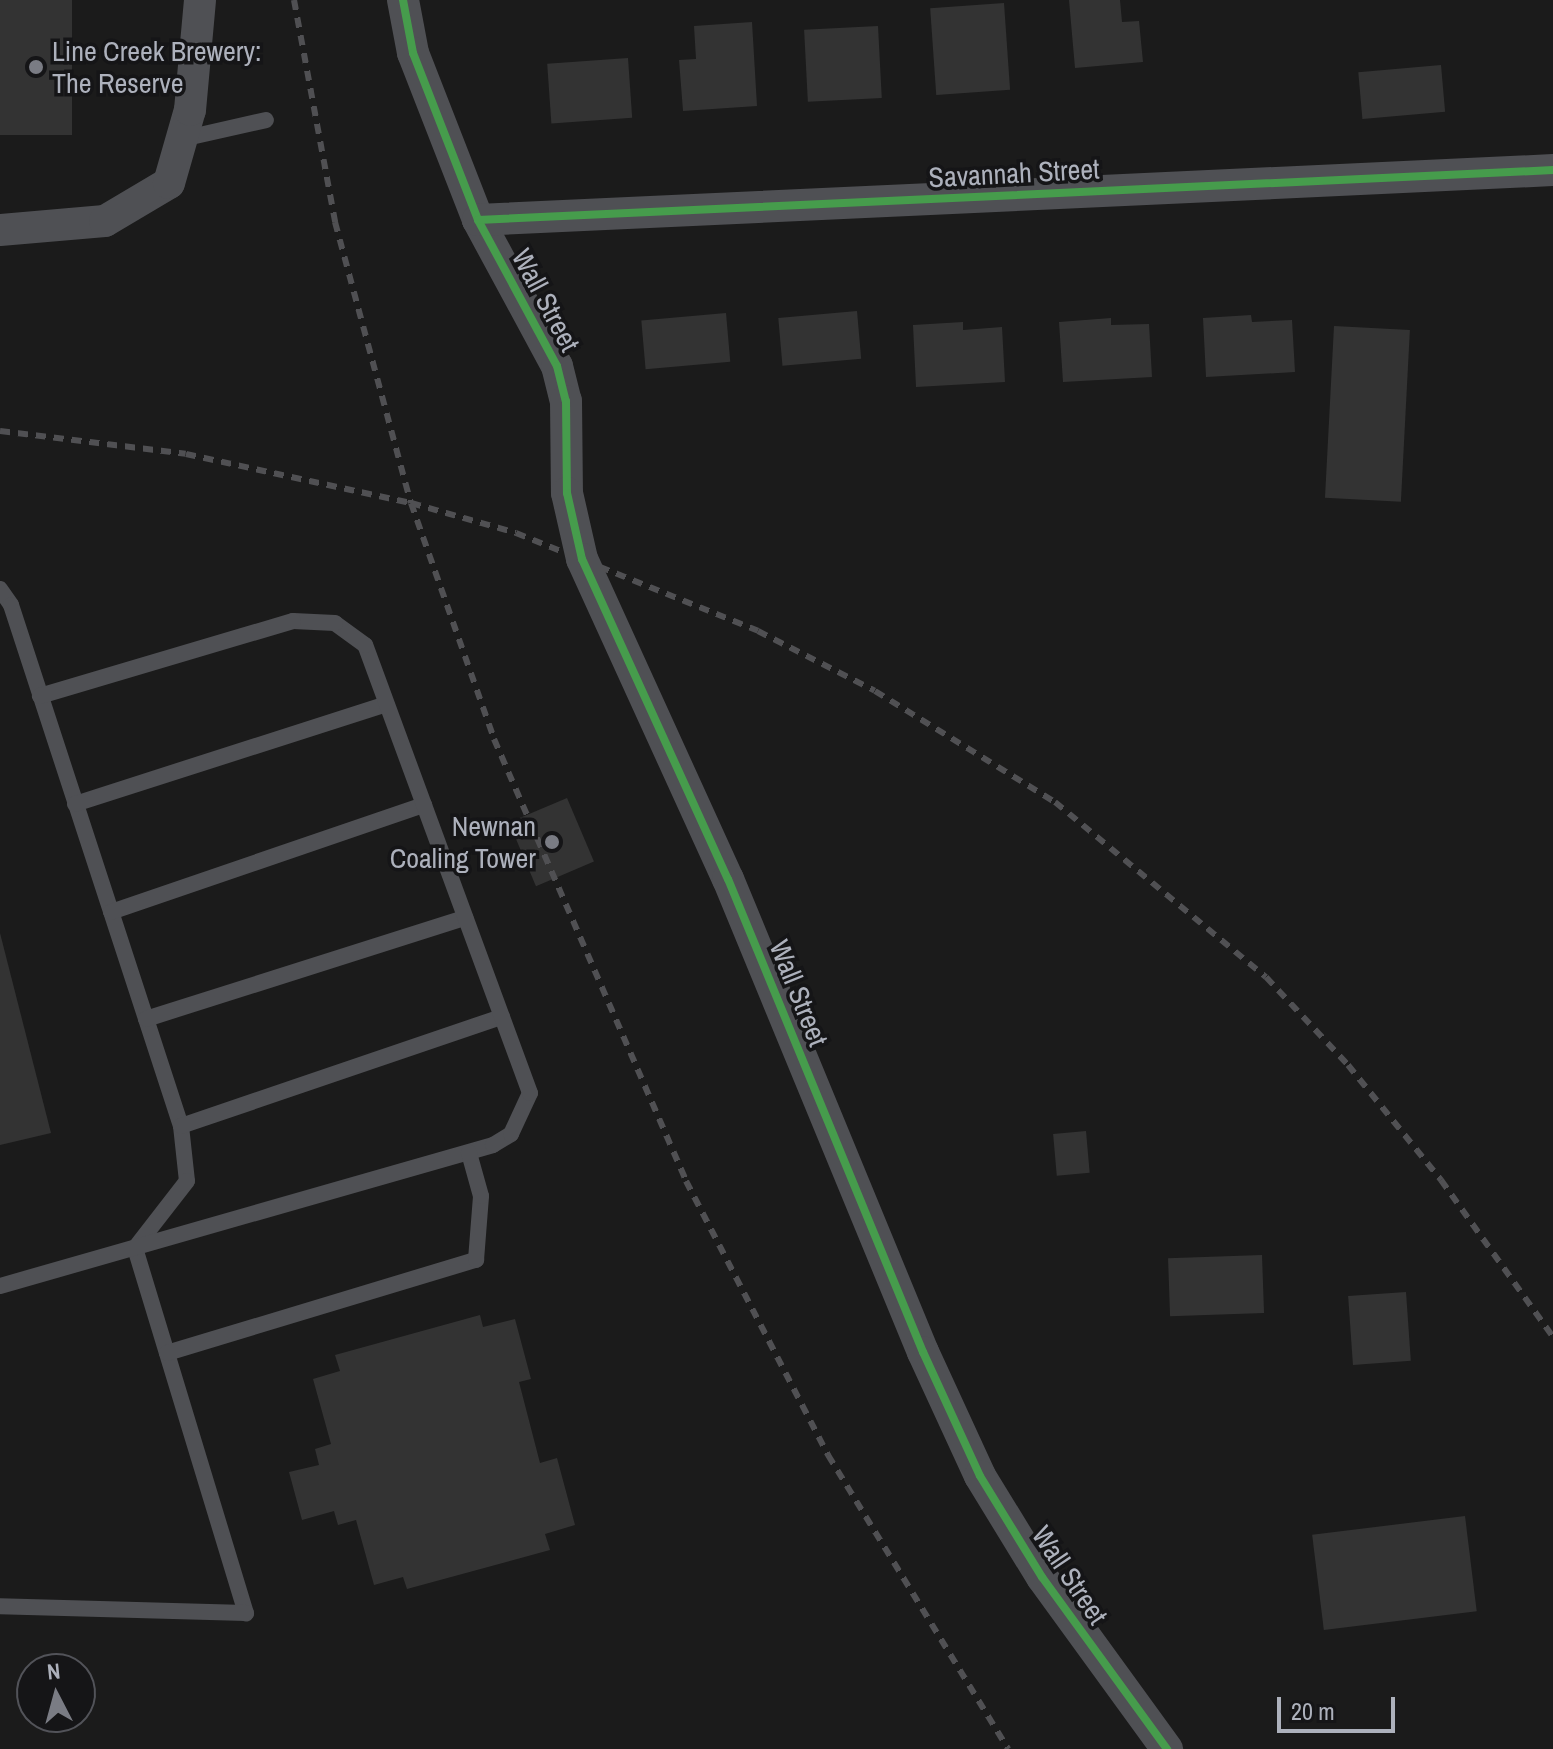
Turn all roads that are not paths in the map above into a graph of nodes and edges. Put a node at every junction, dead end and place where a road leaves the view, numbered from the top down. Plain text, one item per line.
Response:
1 (200, 0) edge
2 (403, 0) edge
3 (266, 120) dead end
4 (182, 139) junction
5 (1553, 170) edge
6 (478, 220) junction
7 (0, 230) edge
8 (0, 589) edge
9 (40, 696) junction
10 (386, 704) junction
11 (75, 804) junction
12 (424, 805) junction
13 (111, 912) junction
14 (465, 918) junction
15 (502, 1017) junction
16 (146, 1019) junction
17 (181, 1126) junction
18 (469, 1153) junction
19 (135, 1248) junction
20 (0, 1286) edge
21 (167, 1353) junction
22 (0, 1606) edge
23 (1167, 1749) edge

1 - 4 street
2 - 6 street, Wall Street
3 - 4 lane
4 - 7 street
5 - 6 street, Savannah Street
6 - 23 street, Wall Street
8 - 9 lane
9 - 10 lane
9 - 11 lane
10 - 11 lane
10 - 12 lane
11 - 13 lane
12 - 13 lane
12 - 14 lane
13 - 16 lane
14 - 15 lane
14 - 16 lane
15 - 17 lane
15 - 18 lane
16 - 17 lane
17 - 19 lane
18 - 19 lane
18 - 21 lane
19 - 20 lane
19 - 21 lane
21 - 22 lane

